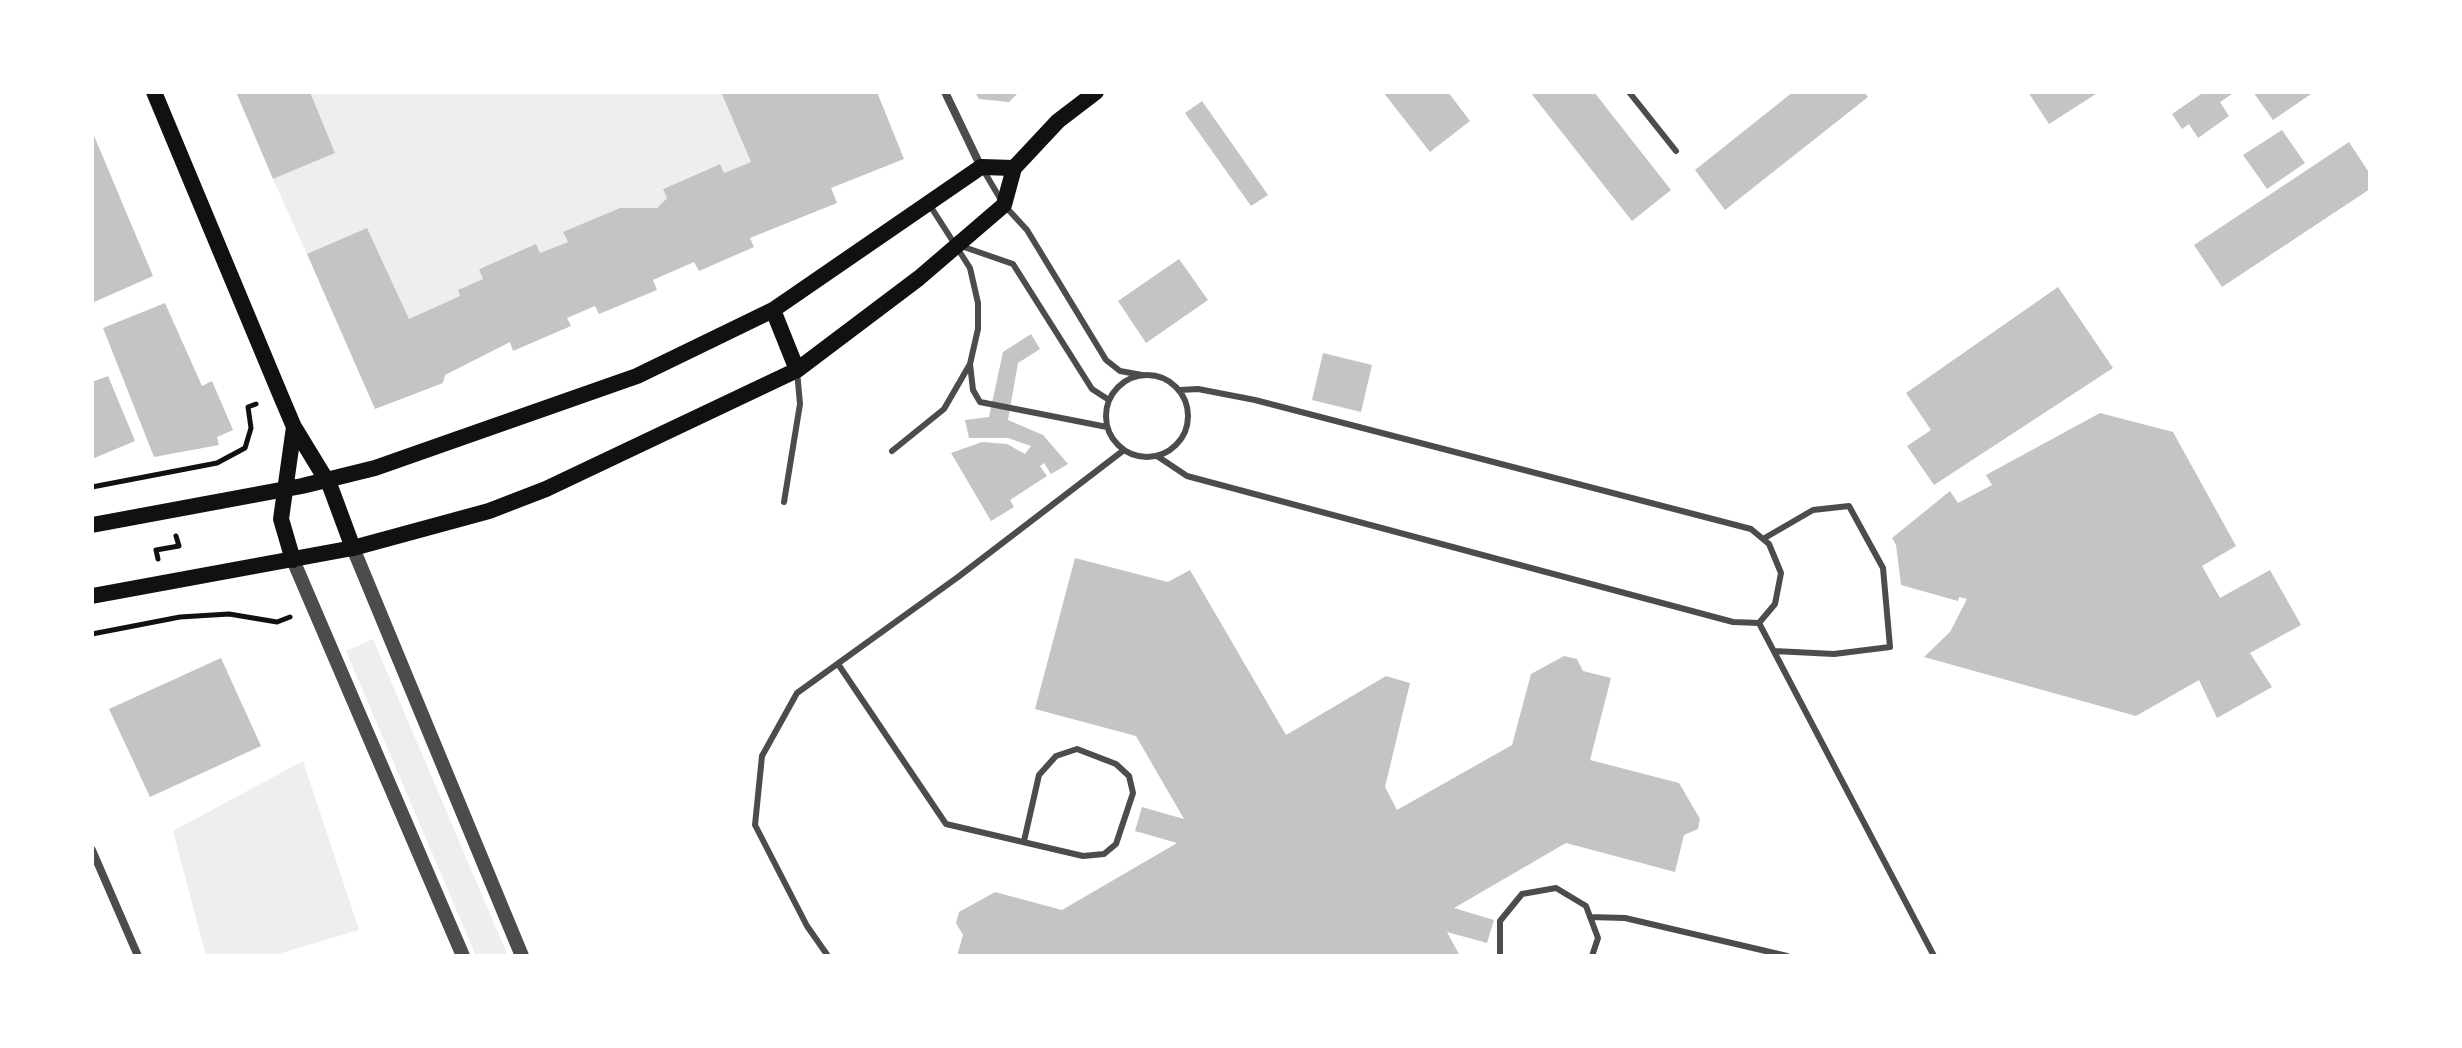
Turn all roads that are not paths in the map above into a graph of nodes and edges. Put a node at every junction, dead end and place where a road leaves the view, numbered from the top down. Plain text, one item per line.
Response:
1 (154, 92) edge
2 (945, 92) edge
3 (1096, 92) edge
4 (1629, 92) edge
5 (1676, 151) dead end
6 (981, 167) junction
7 (1014, 168) junction
8 (929, 204) junction
9 (1004, 205) junction
10 (957, 245) junction
11 (773, 310) junction
12 (970, 364) junction
13 (797, 370) junction
14 (1142, 375) junction
15 (1180, 390) junction
16 (1109, 400) junction
17 (294, 427) junction
18 (1107, 427) junction
19 (1124, 450) junction
20 (892, 451) dead end
21 (1157, 456) junction
22 (326, 480) junction
23 (285, 489) junction
24 (784, 502) dead end
25 (92, 525) edge
26 (1763, 539) junction
27 (353, 548) junction
28 (293, 560) junction
29 (92, 596) edge
30 (1759, 623) junction
31 (1774, 651) junction
32 (838, 664) junction
33 (1024, 841) junction
34 (92, 850) edge
35 (1590, 917) junction
36 (138, 956) edge
37 (463, 956) edge
38 (522, 956) edge
39 (828, 956) edge
40 (1500, 956) edge
41 (1592, 956) edge
42 (1787, 956) edge
43 (1934, 956) edge

1 - 17 main road
2 - 6 street
3 - 7 main road
4 - 5 lane
6 - 7 main road
6 - 8 main road
6 - 9 lane
7 - 9 main road
8 - 10 lane
8 - 11 main road
9 - 10 main road
9 - 14 lane
10 - 12 lane
10 - 13 main road
10 - 16 lane
11 - 13 main road
11 - 22 main road
12 - 18 lane
12 - 20 lane
13 - 24 lane
13 - 27 main road
14 - 15 lane
14 - 16 lane
15 - 21 lane
15 - 26 lane
16 - 18 lane
17 - 22 main road
17 - 23 main road
18 - 19 lane
19 - 21 lane
19 - 32 lane
21 - 30 lane
22 - 23 main road
22 - 27 main road
23 - 25 main road
23 - 28 main road
26 - 30 lane
26 - 31 lane
27 - 28 main road
27 - 38 street
28 - 29 main road
28 - 37 street
30 - 31 lane
31 - 43 lane
32 - 33 lane
32 - 39 lane
33 - 33 lane
34 - 36 street
35 - 40 lane
35 - 41 lane
35 - 42 lane

